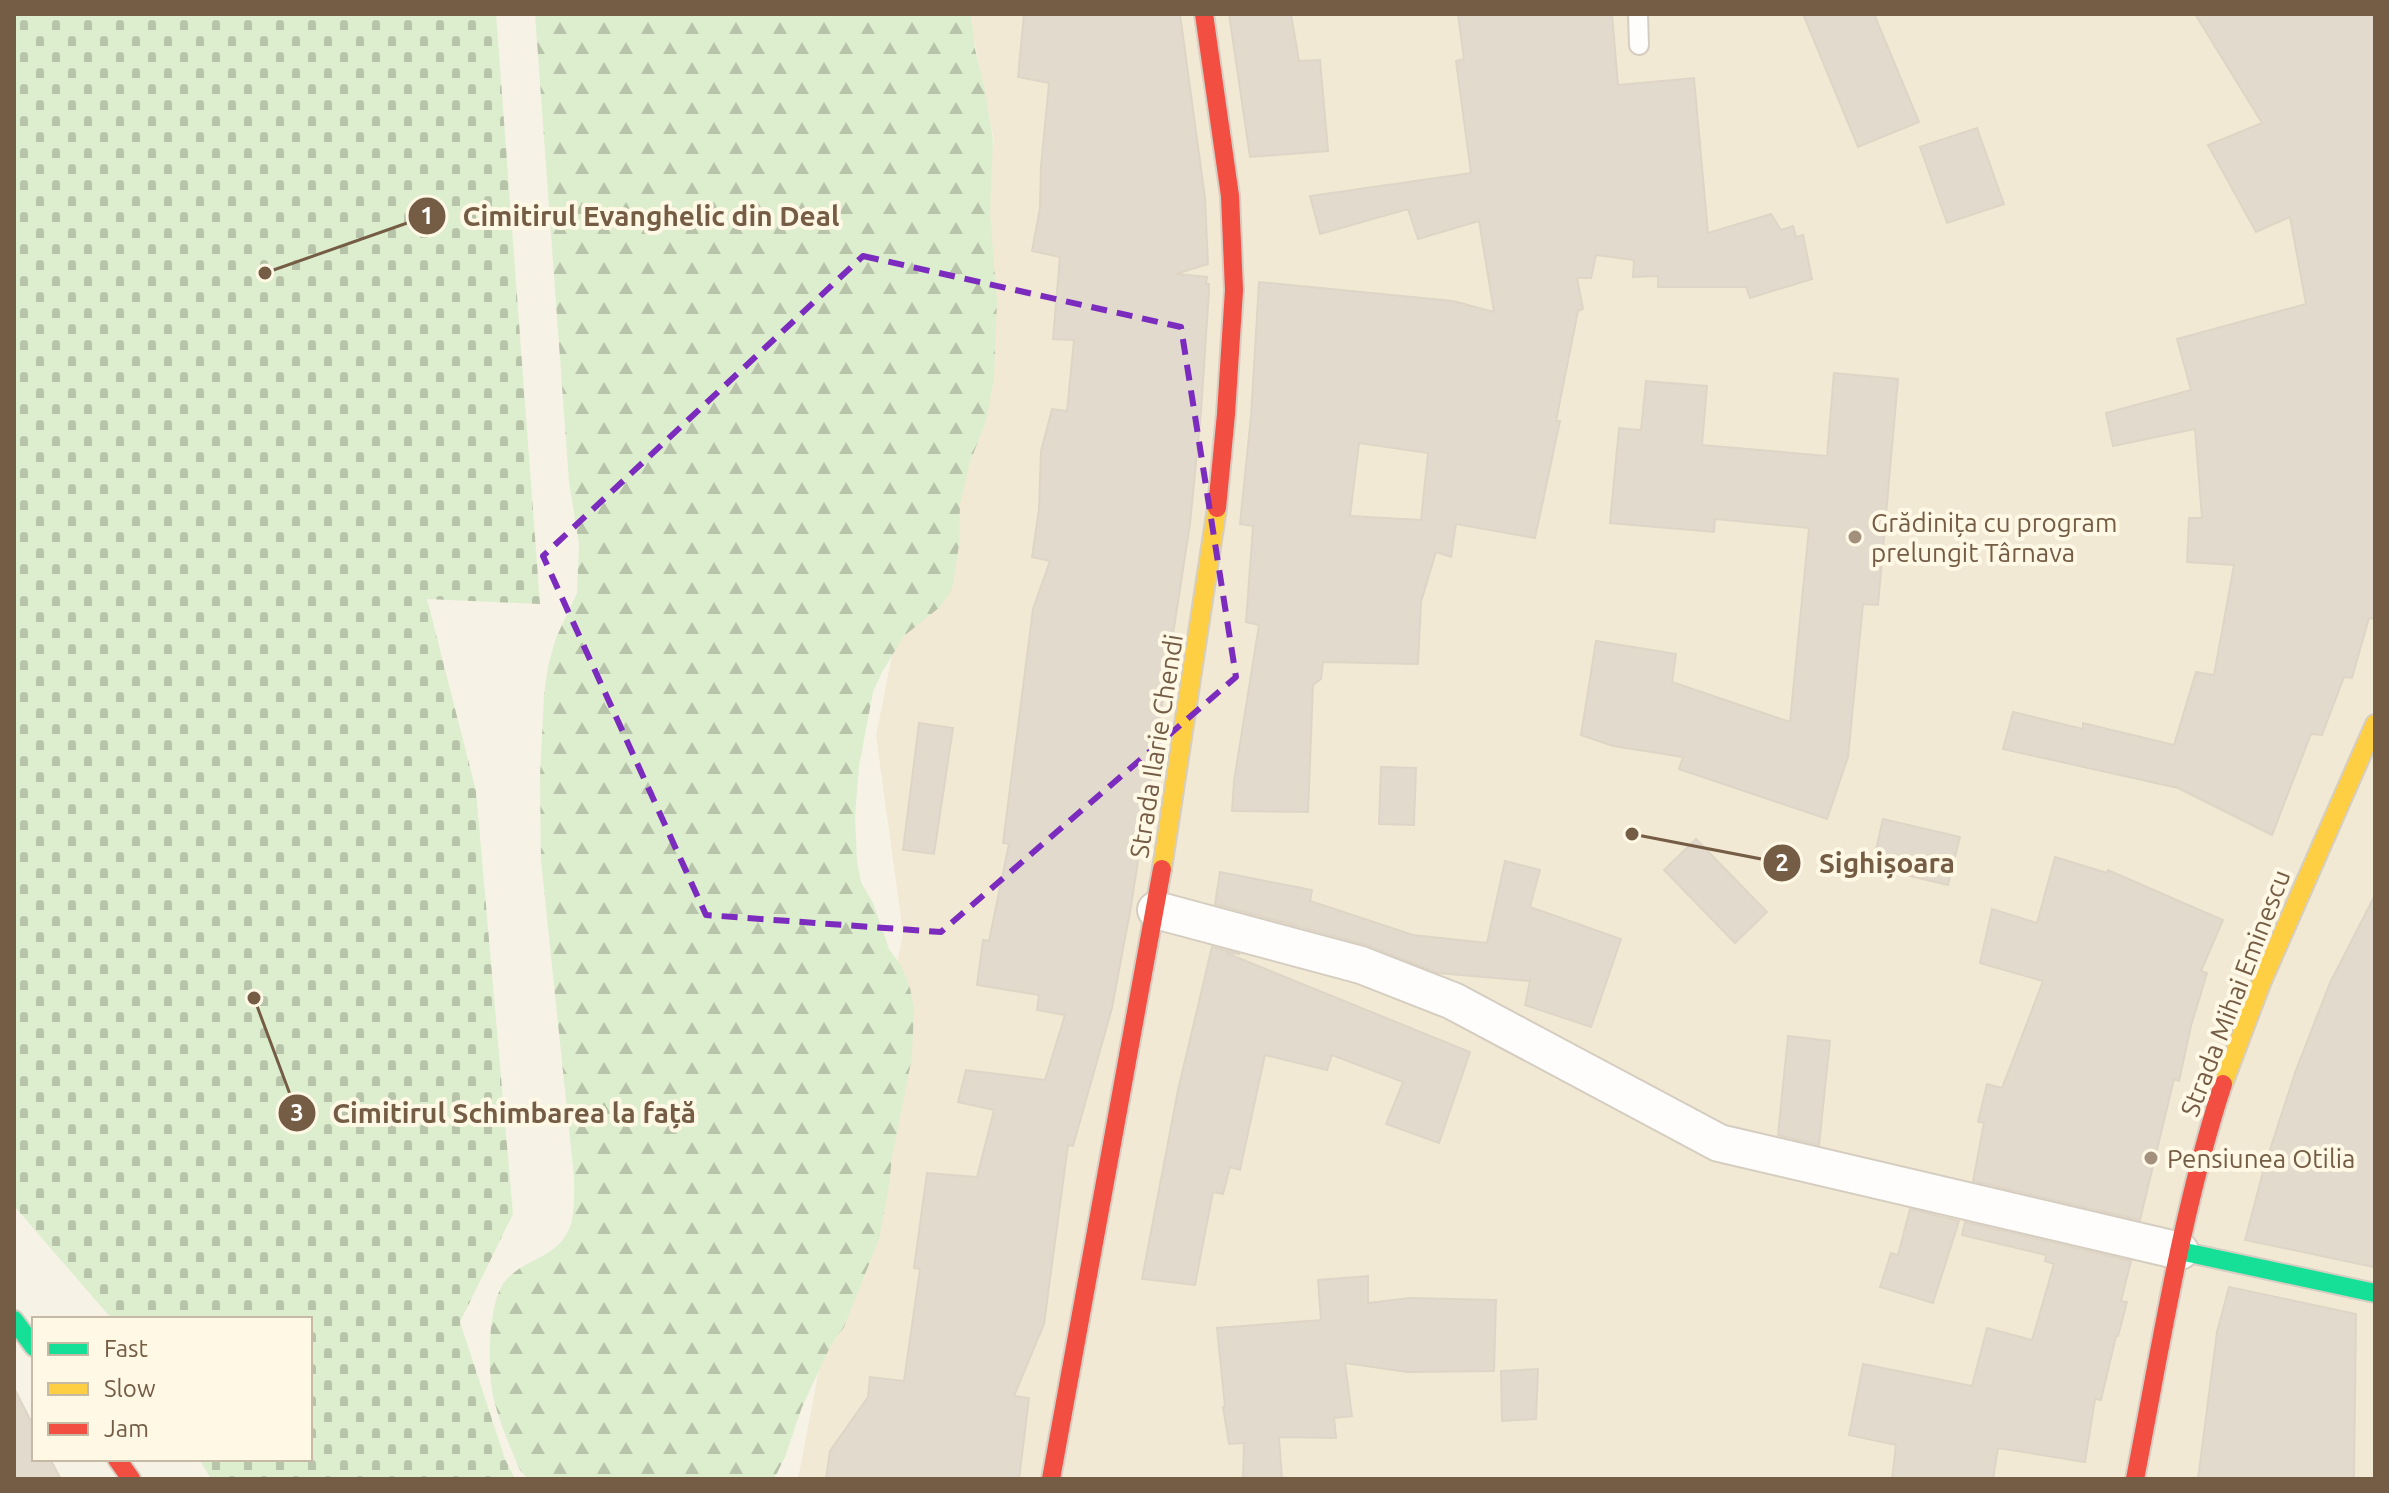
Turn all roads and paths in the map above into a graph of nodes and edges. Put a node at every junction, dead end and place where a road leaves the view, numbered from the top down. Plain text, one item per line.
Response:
1 (1204, 14) edge
2 (1638, 14) edge
3 (1639, 45) dead end
4 (2375, 724) edge
5 (1156, 910) junction
6 (2180, 1251) junction
7 (2375, 1293) edge
8 (14, 1320) edge
9 (32, 1344) edge
10 (118, 1461) edge
11 (131, 1479) edge
12 (1051, 1479) edge
13 (2135, 1479) edge

1 - 5 street, Strada Ilarie Chendi
2 - 3 lane
4 - 6 street, Strada Mihai Eminescu
5 - 6 street
5 - 12 street, Strada Ilarie Chendi
6 - 7 street
6 - 13 street, Strada Mihai Eminescu
8 - 9 street
10 - 11 street

